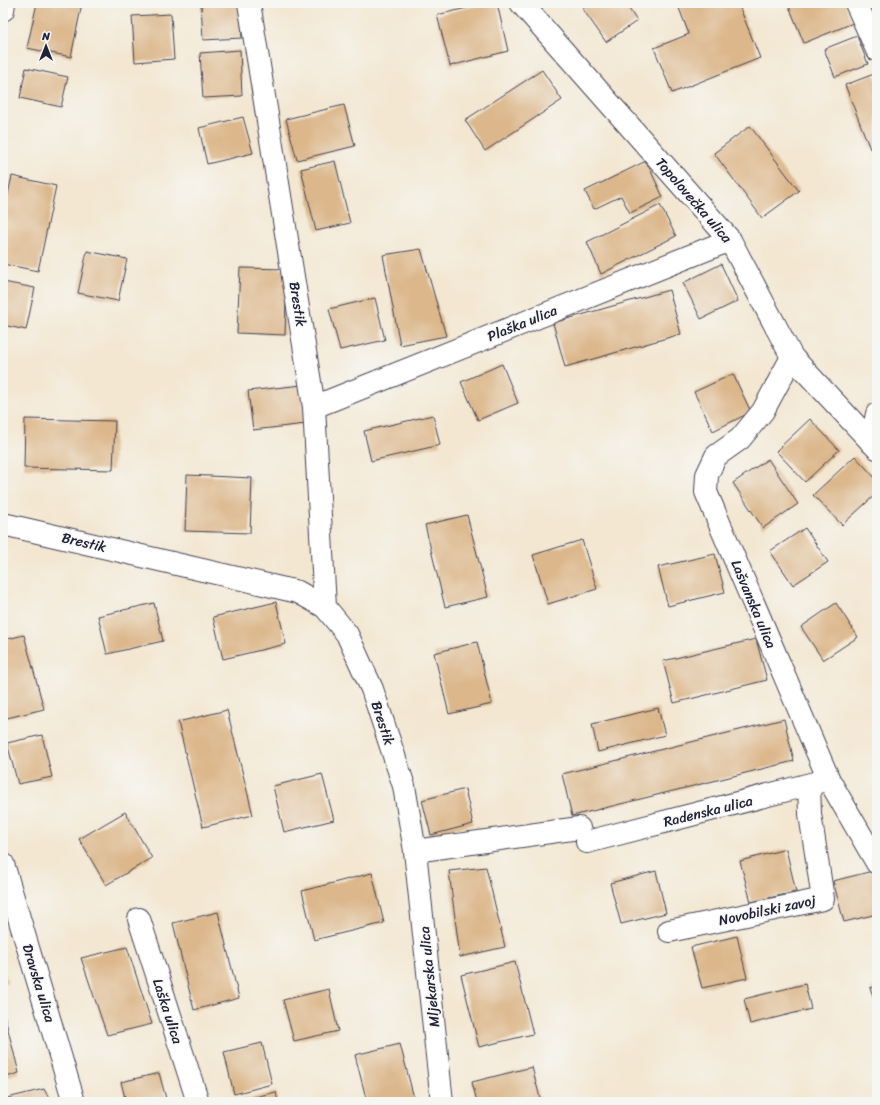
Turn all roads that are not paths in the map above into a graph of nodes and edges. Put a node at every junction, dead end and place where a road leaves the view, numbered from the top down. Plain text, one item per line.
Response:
1 (4, 3) edge
2 (249, 3) edge
3 (521, 3) edge
4 (856, 3) edge
5 (3, 10) edge
6 (877, 50) edge
7 (730, 240) junction
8 (792, 357) junction
9 (314, 407) junction
10 (877, 414) edge
11 (874, 445) edge
12 (3, 524) edge
13 (325, 607) junction
14 (819, 782) junction
15 (415, 851) junction
16 (877, 863) edge
17 (3, 864) edge
18 (10, 910) edge
19 (139, 919) dead end
20 (669, 931) dead end
21 (74, 1102) edge
22 (198, 1102) edge
23 (442, 1102) edge

1 - 5 street
2 - 9 street, Brestik
3 - 7 street, Topolovečka ulica
4 - 6 street
7 - 8 street, Topolovečka ulica
7 - 9 street, Plaška ulica
8 - 11 street, Topolovečka ulica
8 - 14 street, Lašvanska ulica
9 - 13 street, Brestik
10 - 11 street
12 - 13 street, Brestik
13 - 15 street, Brestik
14 - 15 street, Radenska ulica
14 - 16 street, Lašvanska ulica
14 - 20 street, Novobilski zavoj
15 - 23 street, Mljekarska ulica
17 - 18 street, Dravska ulica
18 - 21 street, Dravska ulica
19 - 22 street, Laška ulica

